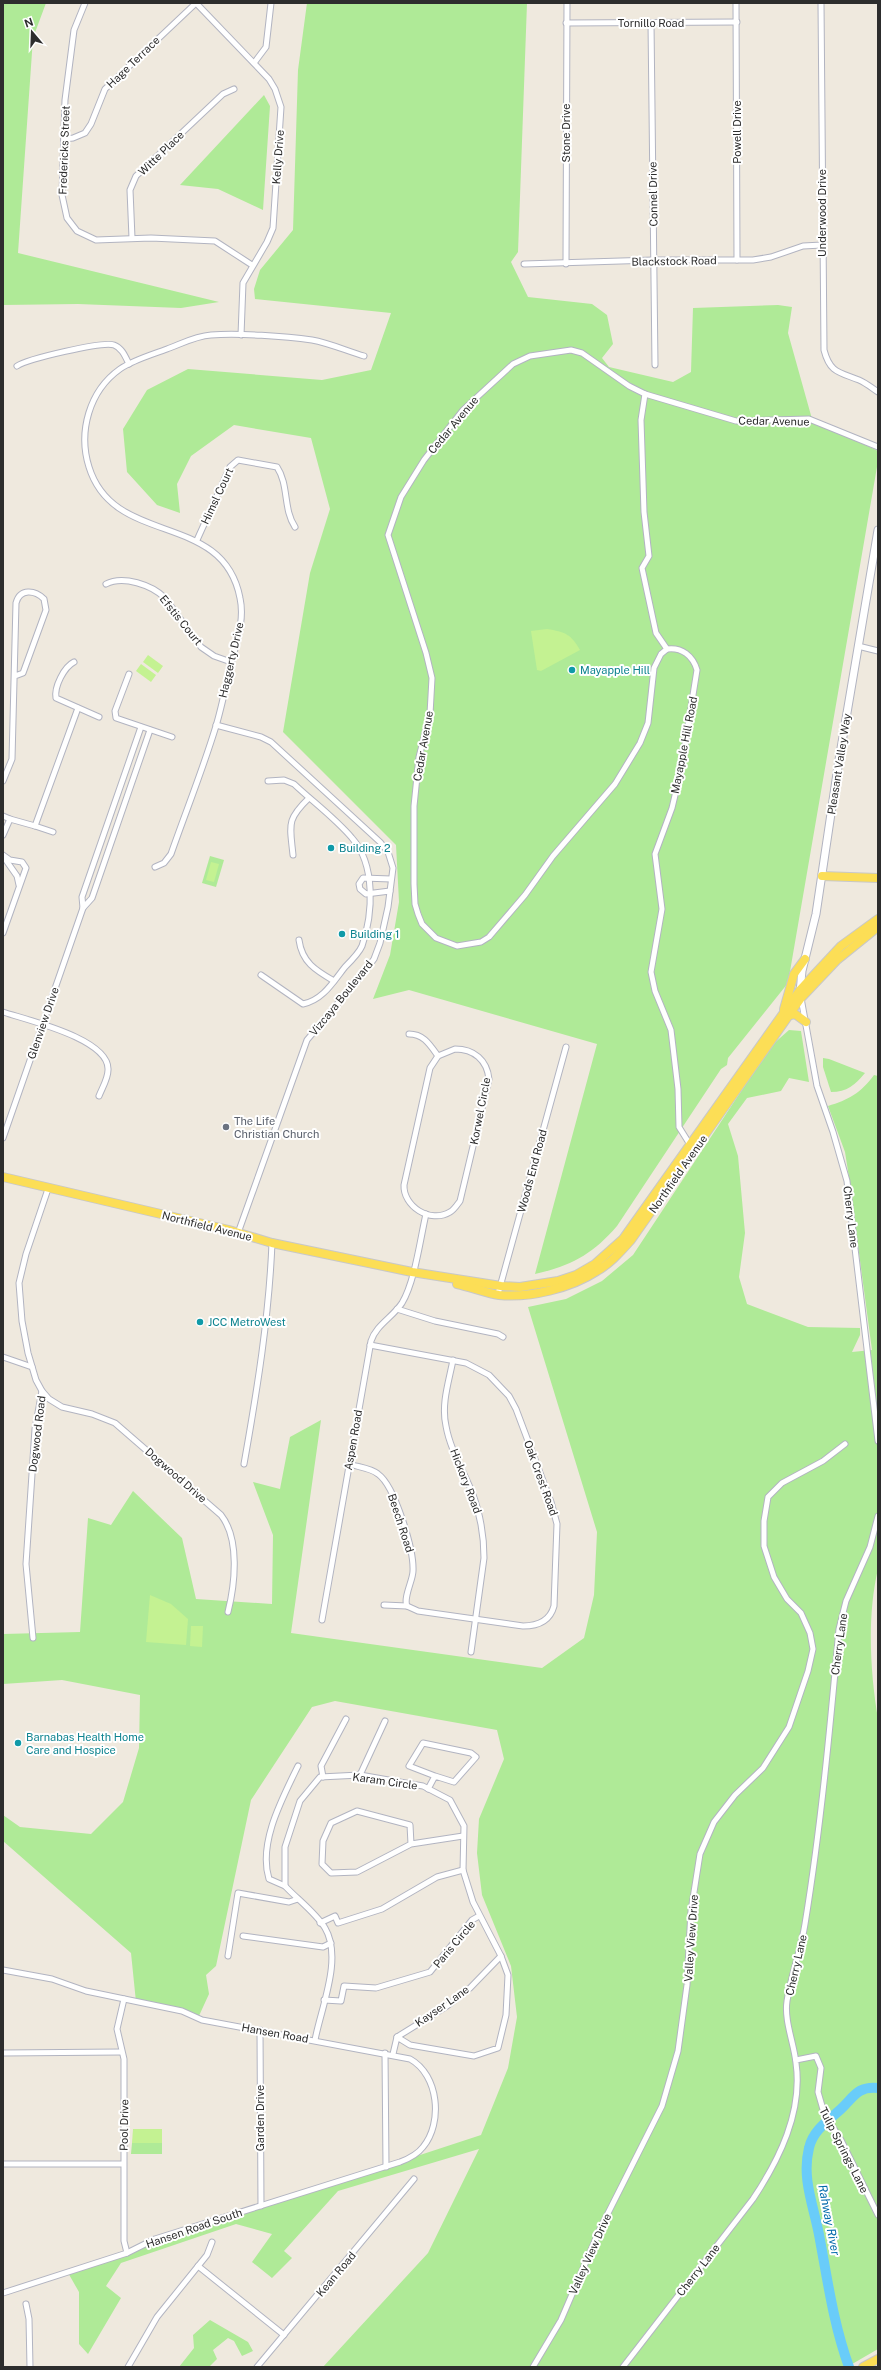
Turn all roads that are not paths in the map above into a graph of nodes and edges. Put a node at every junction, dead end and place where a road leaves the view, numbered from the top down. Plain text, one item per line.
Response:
1 (85, 3) edge
2 (196, 3) edge
3 (271, 3) edge
4 (567, 3) edge
5 (736, 3) edge
6 (821, 3) edge
7 (736, 22) junction
8 (566, 23) junction
9 (651, 24) junction
10 (254, 63) junction
11 (234, 89) dead end
12 (64, 139) junction
13 (132, 238) junction
14 (822, 245) junction
15 (654, 260) junction
16 (737, 260) junction
17 (524, 264) dead end
18 (566, 264) junction
19 (252, 265) junction
20 (241, 335) junction
21 (364, 356) dead end
22 (129, 364) junction
23 (655, 365) dead end
24 (17, 366) dead end
25 (878, 392) edge
26 (645, 394) junction
27 (878, 447) edge
28 (295, 527) dead end
29 (878, 530) edge
30 (197, 540) junction
31 (106, 584) dead end
32 (666, 646) junction
33 (858, 646) junction
34 (878, 651) edge
35 (74, 662) dead end
36 (231, 662) junction
37 (129, 674) dead end
38 (15, 676) junction
39 (78, 708) junction
40 (99, 717) dead end
41 (216, 726) junction
42 (141, 727) junction
43 (150, 730) junction
44 (172, 737) dead end
45 (3, 781) edge
46 (268, 781) dead end
47 (309, 798) junction
48 (3, 816) edge
49 (10, 819) junction
50 (35, 826) junction
51 (53, 832) dead end
52 (3, 835) edge
53 (293, 855) dead end
54 (3, 856) edge
55 (155, 867) dead end
56 (822, 876) junction
57 (392, 878) junction
58 (878, 878) edge
59 (369, 879) junction
60 (20, 886) junction
61 (390, 891) junction
62 (370, 892) junction
63 (83, 908) junction
64 (878, 919) edge
65 (878, 927) edge
66 (3, 933) edge
67 (299, 940) dead end
68 (805, 959) junction
69 (261, 975) dead end
70 (334, 981) junction
71 (801, 994) junction
72 (3, 1012) edge
73 (786, 1014) junction
74 (806, 1022) junction
75 (43, 1026) junction
76 (409, 1034) dead end
77 (566, 1047) dead end
78 (438, 1056) junction
79 (99, 1096) dead end
80 (3, 1138) edge
81 (689, 1143) junction
82 (3, 1177) edge
83 (48, 1189) junction
84 (426, 1214) junction
85 (238, 1233) junction
86 (272, 1243) junction
87 (412, 1272) junction
88 (499, 1290) junction
89 (398, 1309) junction
90 (503, 1337) dead end
91 (370, 1345) junction
92 (3, 1357) edge
93 (453, 1360) junction
94 (32, 1367) junction
95 (42, 1391) junction
96 (878, 1441) edge
97 (845, 1444) dead end
98 (244, 1464) dead end
99 (349, 1464) junction
100 (878, 1516) edge
101 (384, 1605) dead end
102 (407, 1606) junction
103 (228, 1612) dead end
104 (476, 1619) junction
105 (322, 1620) dead end
106 (33, 1638) dead end
107 (471, 1652) dead end
108 (346, 1719) dead end
109 (385, 1721) dead end
110 (298, 1766) dead end
111 (360, 1775) junction
112 (435, 1776) junction
113 (323, 1777) junction
114 (428, 1789) junction
115 (463, 1836) junction
116 (410, 1844) junction
117 (463, 1870) junction
118 (285, 1886) junction
119 (298, 1900) junction
120 (479, 1916) junction
121 (320, 1923) junction
122 (243, 1936) dead end
123 (331, 1943) junction
124 (228, 1956) dead end
125 (502, 1956) junction
126 (3, 1970) edge
127 (124, 1999) junction
128 (324, 2000) junction
129 (260, 2030) junction
130 (397, 2037) junction
131 (315, 2040) junction
132 (121, 2052) junction
133 (3, 2053) edge
134 (385, 2053) junction
135 (393, 2054) junction
136 (796, 2060) junction
137 (3, 2164) edge
138 (123, 2164) junction
139 (386, 2167) junction
140 (414, 2179) dead end
141 (261, 2206) junction
142 (878, 2215) edge
143 (212, 2242) dead end
144 (127, 2253) junction
145 (198, 2266) junction
146 (3, 2293) edge
147 (26, 2304) dead end
148 (284, 2335) junction
149 (878, 2359) edge
150 (30, 2367) edge
151 (128, 2367) edge
152 (257, 2367) edge
153 (533, 2367) edge
154 (623, 2367) edge
155 (863, 2367) edge

1 - 12 street, Fredericks Street
2 - 10 street, Kelly Drive
2 - 12 street, Hage Terrace
3 - 10 street
4 - 8 street, Stone Drive
5 - 7 street, Powell Drive
6 - 14 street, Underwood Drive
7 - 9 street, Tornillo Road
7 - 16 street, Powell Drive
8 - 9 street, Tornillo Road
8 - 18 street, Stone Drive
9 - 15 street, Connel Drive
10 - 19 street, Kelly Drive
11 - 13 street, Witte Place
12 - 13 street, Fredericks Street
13 - 19 street, Fredericks Street
14 - 16 street, Blackstock Road
14 - 25 street, Underwood Drive
15 - 16 street, Blackstock Road
15 - 18 street, Blackstock Road
15 - 23 street, Connel Drive
17 - 18 street, Blackstock Road
19 - 20 street, Kelly Drive
20 - 21 street, Haggerty Drive
20 - 22 street, Haggerty Drive
22 - 24 street
22 - 30 street, Haggerty Drive
26 - 27 street, Cedar Avenue
26 - 32 street
26 - 32 street, Cedar Avenue
28 - 30 street, Himsl Court
29 - 33 main road, Pleasant Valley Way
30 - 36 street, Haggerty Drive
31 - 36 street, Efstis Court
32 - 81 street, Mayapple Hill Road
33 - 34 street
33 - 56 main road, Pleasant Valley Way
35 - 39 street
36 - 41 street, Haggerty Drive
37 - 42 street
38 - 38 street
38 - 45 street
39 - 40 street
39 - 50 street
41 - 55 street, Haggerty Drive
41 - 57 street, Vizcaya Boulevard
42 - 43 street
42 - 63 street, Glenview Drive
43 - 44 street
43 - 63 street, Glenview Drive
46 - 47 street
47 - 53 street
47 - 59 street
48 - 49 street
49 - 50 street
49 - 52 street
50 - 51 street
54 - 60 street
54 - 60 street
56 - 58 main road
56 - 68 main road, Pleasant Valley Way
57 - 59 street
57 - 61 street, Vizcaya Boulevard
59 - 62 street
59 - 62 street
60 - 66 street
61 - 62 street
61 - 85 street, Vizcaya Boulevard
62 - 70 street
63 - 75 street, Glenview Drive
64 - 71 main road, Northfield Avenue
65 - 71 main road, Northfield Avenue
67 - 70 street
68 - 71 main road, Pleasant Valley Way
68 - 73 main road
69 - 70 street
71 - 73 main road, Northfield Avenue
71 - 74 street, Cherry Lane
72 - 75 street
73 - 74 main road
73 - 81 main road, Northfield Avenue
73 - 88 main road, Northfield Avenue
74 - 96 street, Cherry Lane
75 - 79 street
75 - 80 street, Glenview Drive
76 - 78 street
77 - 88 street, Woods End Road
78 - 84 street
78 - 84 street, Korwel Circle
81 - 88 main road, Northfield Avenue
82 - 83 main road, Northfield Avenue
83 - 85 main road, Northfield Avenue
83 - 94 street, Dogwood Road
84 - 87 street
85 - 86 main road, Northfield Avenue
86 - 87 main road, Northfield Avenue
86 - 98 street
87 - 88 main road, Northfield Avenue
87 - 89 street, Aspen Road
89 - 90 street
89 - 91 street, Aspen Road
91 - 93 street, Oak Crest Road
91 - 99 street, Aspen Road
92 - 94 street
93 - 104 street, Hickory Road
93 - 104 street, Oak Crest Road
94 - 95 street, Dogwood Road
95 - 103 street, Dogwood Drive
95 - 106 street, Dogwood Road
97 - 153 street, Valley View Drive
99 - 102 street, Beech Road
99 - 105 street, Aspen Road
100 - 136 street, Cherry Lane
101 - 102 street, Oak Crest Road
102 - 104 street, Oak Crest Road
104 - 107 street, Hickory Road
108 - 113 street
109 - 111 street
110 - 118 street
111 - 113 street, Karam Circle
111 - 114 street, Karam Circle
112 - 112 street
112 - 114 street
113 - 118 street
114 - 115 street, Karam Circle
115 - 116 street
115 - 117 street, Karam Circle
116 - 116 street
117 - 120 street, Karam Circle
117 - 121 street
118 - 119 street
119 - 121 street
119 - 124 street
120 - 125 street, Karam Circle
120 - 128 street, Paris Circle
121 - 123 street
122 - 123 street
123 - 128 street
125 - 130 street, Kayser Lane
125 - 130 street, Karam Circle
126 - 127 street, Hansen Road
127 - 129 street, Hansen Road
127 - 132 street, Pool Drive
128 - 131 street
129 - 131 street, Hansen Road
129 - 141 street, Garden Drive
130 - 135 street
131 - 134 street, Hansen Road
132 - 133 street
132 - 138 street, Pool Drive
134 - 135 street, Hansen Road
134 - 139 street
135 - 139 street, Hansen Road
136 - 142 street, Tulip Springs Lane
136 - 154 street, Cherry Lane
137 - 138 street
138 - 144 street, Pool Drive
139 - 141 street, Hansen Road South
140 - 148 street, Kean Road
141 - 144 street, Hansen Road South
143 - 145 street
144 - 146 street, Hansen Road South
145 - 148 street
145 - 151 street
147 - 150 street
148 - 152 street, Kean Road
149 - 155 main road

